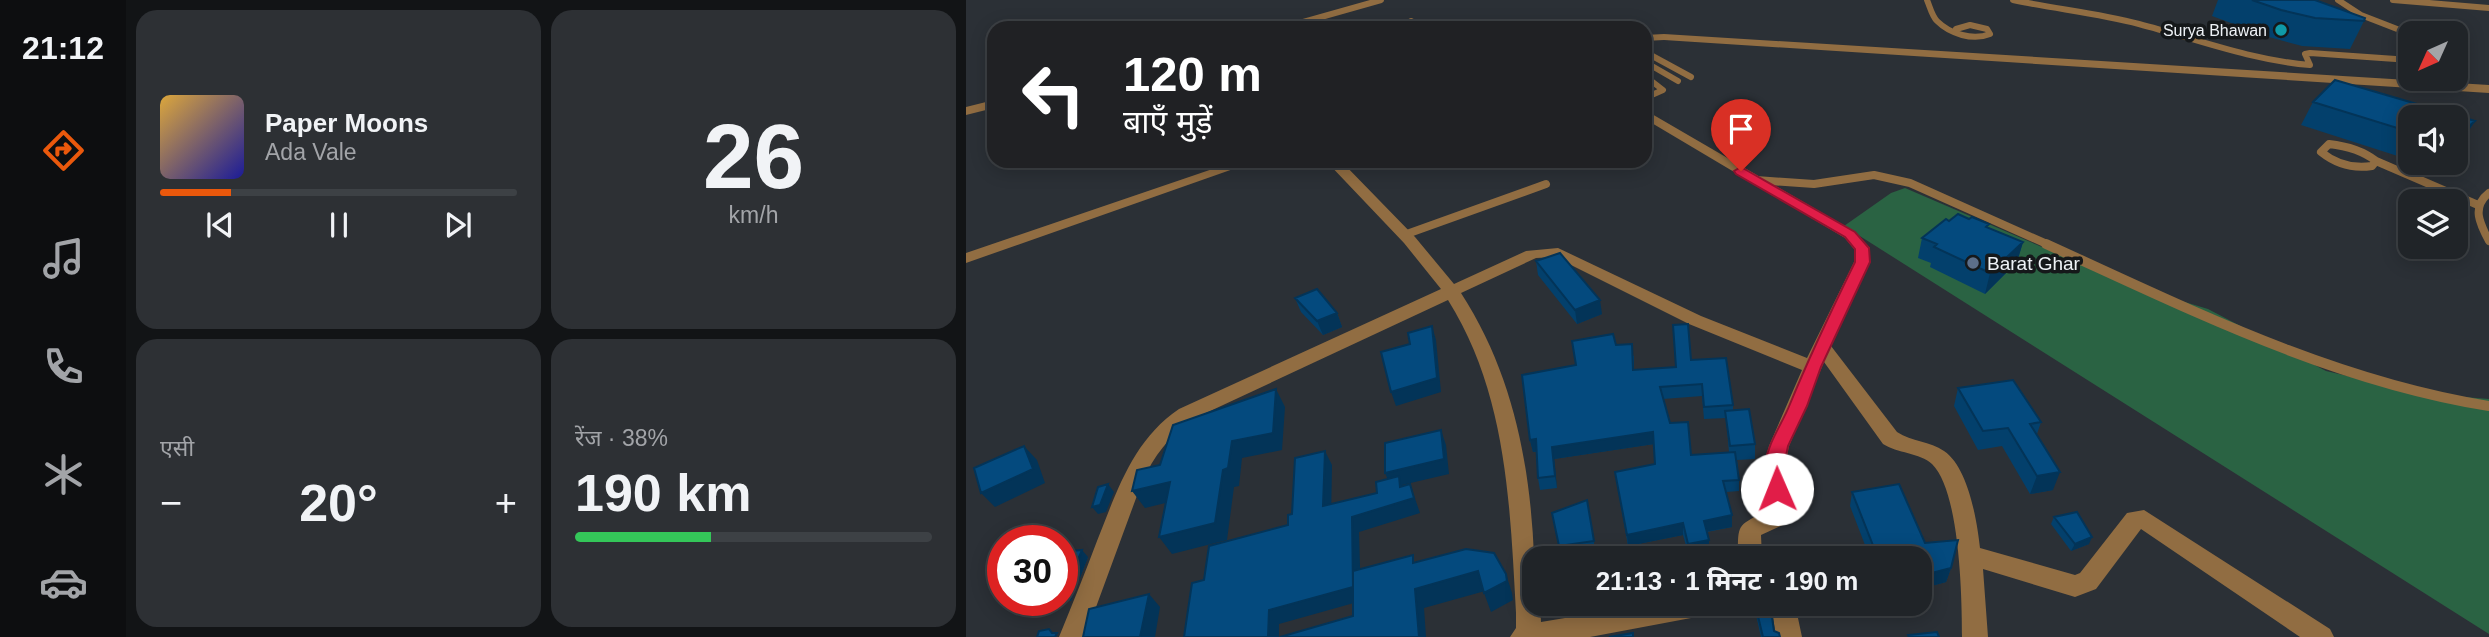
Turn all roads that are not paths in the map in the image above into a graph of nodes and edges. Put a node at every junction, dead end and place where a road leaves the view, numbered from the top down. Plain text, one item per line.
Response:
1 (1381, 0) edge
2 (1927, 0) edge
3 (2013, 0) edge
4 (2337, 0) edge
5 (2393, 0) edge
6 (2489, 8) edge
7 (1307, 21) edge
8 (1956, 29) junction
9 (2398, 29) edge
10 (1652, 38) edge
11 (1652, 56) edge
12 (2398, 59) edge
13 (1652, 66) edge
14 (1691, 77) dead end
15 (1652, 81) edge
16 (1678, 81) dead end
17 (2489, 89) edge
18 (1652, 95) edge
19 (987, 106) edge
20 (966, 111) edge
21 (1652, 118) edge
22 (2376, 161) junction
23 (1229, 168) edge
24 (1340, 168) edge
25 (1756, 180) junction
26 (1546, 184) dead end
27 (2489, 193) edge
28 (2478, 205) junction
29 (1404, 235) junction
30 (2489, 241) edge
31 (966, 258) edge
32 (1450, 290) junction
33 (1822, 346) junction
34 (1812, 367) junction
35 (2489, 406) edge
36 (1750, 546) edge
37 (1969, 555) junction
38 (1644, 616) edge
39 (1785, 616) edge
40 (1527, 636) edge
41 (1072, 637) edge
42 (1789, 637) edge
43 (1975, 637) edge
44 (2321, 637) edge

1 - 7 lane
2 - 8 lane
3 - 12 lane
4 - 9 lane
5 - 6 lane
8 - 8 lane
10 - 17 street
11 - 14 lane
13 - 16 lane
15 - 18 lane
19 - 20 street
21 - 25 street
22 - 22 lane
22 - 28 lane
23 - 31 street
24 - 29 street
25 - 33 street
25 - 35 lane
26 - 29 lane
27 - 28 lane
28 - 30 lane
29 - 32 street
32 - 34 street
32 - 40 street
32 - 41 street
33 - 34 street
33 - 37 street
34 - 36 street
37 - 43 street
37 - 44 street
38 - 40 street
39 - 42 street

